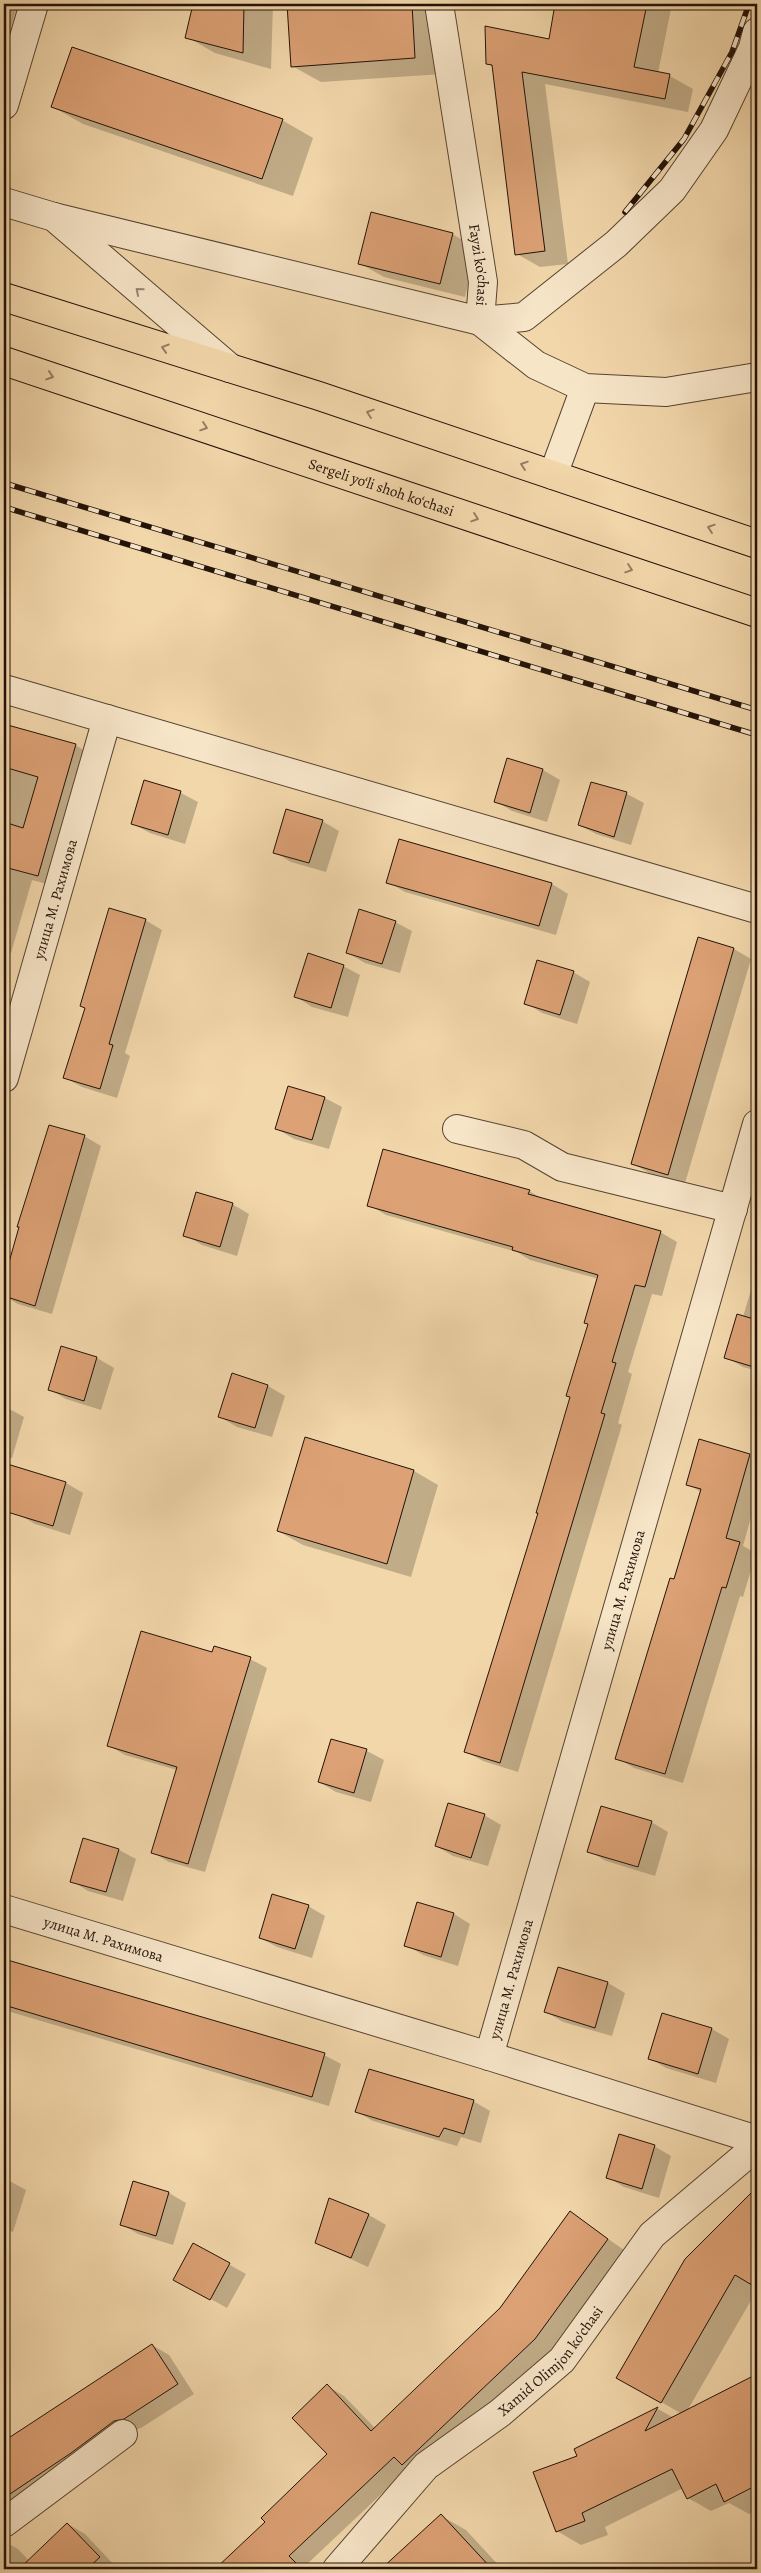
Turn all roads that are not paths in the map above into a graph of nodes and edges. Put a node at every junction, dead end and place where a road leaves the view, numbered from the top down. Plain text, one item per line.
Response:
1 (34, 4) edge
2 (440, 4) edge
3 (757, 32) edge
4 (4, 105) edge
5 (4, 202) edge
6 (54, 217) junction
7 (4, 297) edge
8 (480, 321) junction
9 (4, 361) edge
10 (230, 368) junction
11 (757, 377) edge
12 (585, 388) junction
13 (553, 475) junction
14 (757, 544) edge
15 (757, 613) edge
16 (4, 689) edge
17 (107, 719) junction
18 (757, 909) edge
19 (4, 1078) edge
20 (757, 1124) edge
21 (457, 1129) dead end
22 (733, 1209) junction
23 (4, 1909) edge
24 (490, 2056) junction
25 (757, 2140) edge
26 (757, 2146) edge
27 (123, 2434) dead end
28 (4, 2523) edge
29 (337, 2569) edge

1 - 4 street
2 - 8 street, Fayzi ko'chasi
3 - 8 street
5 - 6 street
6 - 8 street
10 -> 6 street
10 -> 7 main road
8 - 12 street, Fayzi ko'chasi
9 -> 15 main road, Sergeli yo‘li shoh ko‘chasi
13 -> 10 main road
11 - 12 street, Fayzi ko'chasi
12 - 13 street
14 -> 13 main road
16 - 17 street
17 - 18 street
17 - 19 street, улица М. Рахимова
20 - 22 street, улица М. Рахимова
21 - 22 street
22 - 24 street, улица М. Рахимова
23 - 24 street, улица М. Рахимова
24 - 25 street, улица М. Рахимова
26 - 29 street, Xamid Olimjon ko'chasi
27 - 28 street

